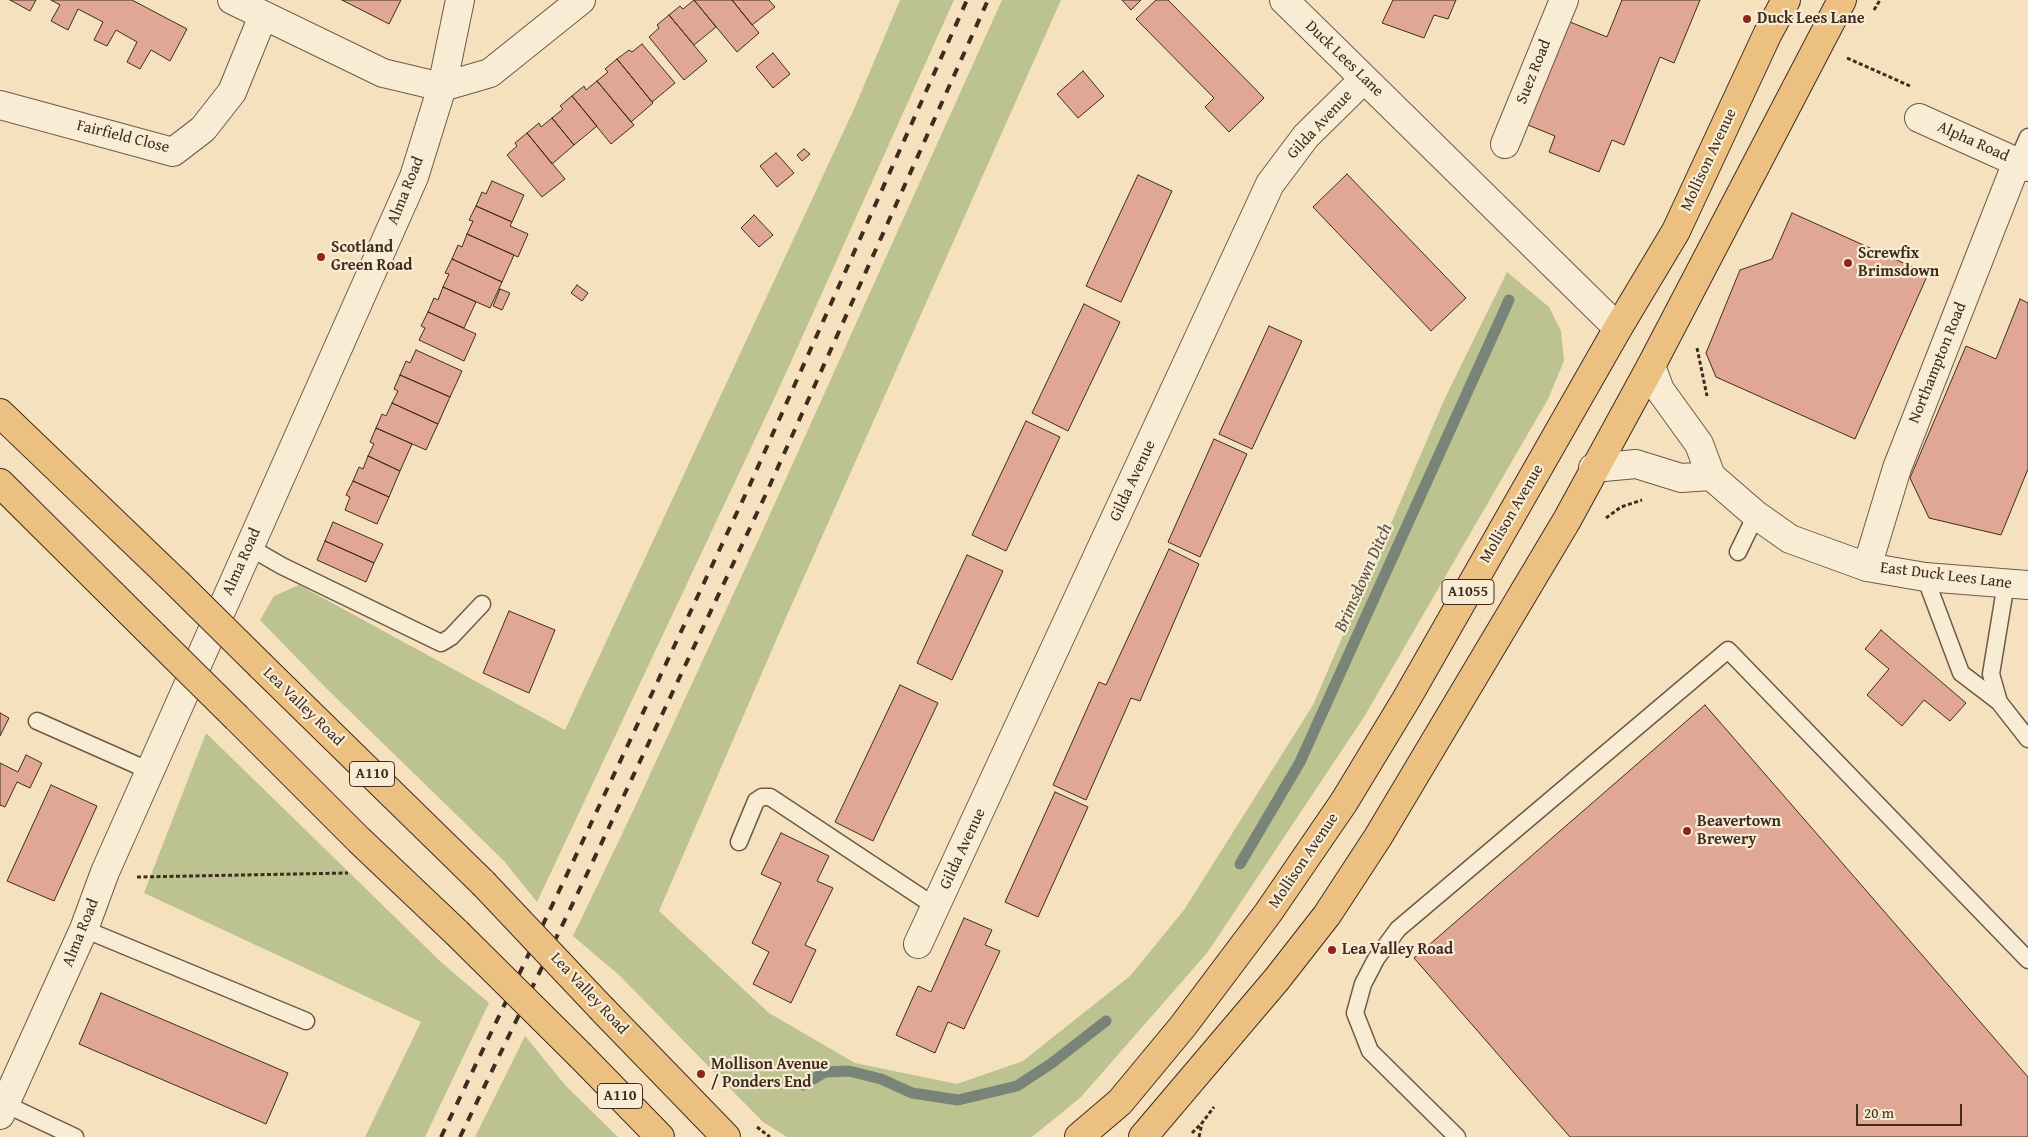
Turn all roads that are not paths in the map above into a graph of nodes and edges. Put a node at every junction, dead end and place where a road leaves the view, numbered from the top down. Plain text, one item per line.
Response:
1 (232, 0) edge
2 (460, 0) edge
3 (581, 0) edge
4 (1284, 0) edge
5 (1564, 0) edge
6 (1786, 0) edge
7 (1842, 0) edge
8 (263, 16) junction
9 (1364, 78) junction
10 (442, 87) junction
11 (0, 105) edge
12 (1918, 118) dead end
13 (2028, 137) edge
14 (1505, 144) dead end
15 (2023, 164) edge
16 (1618, 328) junction
17 (1651, 366) junction
18 (0, 412) edge
19 (1593, 468) junction
20 (1711, 476) junction
21 (0, 483) edge
22 (1756, 515) junction
23 (249, 547) junction
24 (1738, 552) dead end
25 (1867, 566) junction
26 (1925, 577) junction
27 (2017, 584) edge
28 (482, 604) dead end
29 (1999, 702) junction
30 (37, 721) dead end
31 (2028, 739) edge
32 (150, 771) junction
33 (738, 842) dead end
34 (936, 907) junction
35 (84, 929) junction
36 (918, 944) dead end
37 (2028, 960) edge
38 (306, 1021) dead end
39 (3, 1110) edge
40 (75, 1137) edge
41 (660, 1137) edge
42 (726, 1137) edge
43 (1079, 1137) edge
44 (1144, 1137) edge
45 (1456, 1137) edge

1 - 8 street
2 - 10 street, Alma Road
3 - 10 street
4 - 9 street, Duck Lees Lane
5 - 14 street, Suez Road
6 - 16 main road, Mollison Avenue / A1055
7 - 17 main road, A1055
8 - 10 street
8 - 11 street, Fairfield Close
9 - 16 street, Duck Lees Lane
9 - 34 street, Gilda Avenue
10 - 23 street, Alma Road
12 - 15 street, Alpha Road
13 - 15 lane
15 - 25 street, Northampton Road
16 - 43 main road, Mollison Avenue / A1055
17 - 19 main road, A1055
17 - 20 street, East Duck Lees Lane
18 - 42 main road, Lea Valley Road / A110, bridge
19 - 20 street
19 - 44 main road, A1055
20 - 22 street, East Duck Lees Lane
21 - 41 main road, A110, bridge
22 - 24 lane
22 - 25 street, East Duck Lees Lane
23 - 28 lane
23 - 32 street, Alma Road
25 - 26 street, East Duck Lees Lane
26 - 27 street, East Duck Lees Lane
26 - 29 lane
27 - 29 lane
29 - 31 lane
30 - 32 lane
32 - 35 street, Alma Road
33 - 34 lane, Gilda Avenue
34 - 36 street, Gilda Avenue
35 - 38 lane
35 - 39 street, Alma Road
37 - 45 lane
39 - 40 lane

